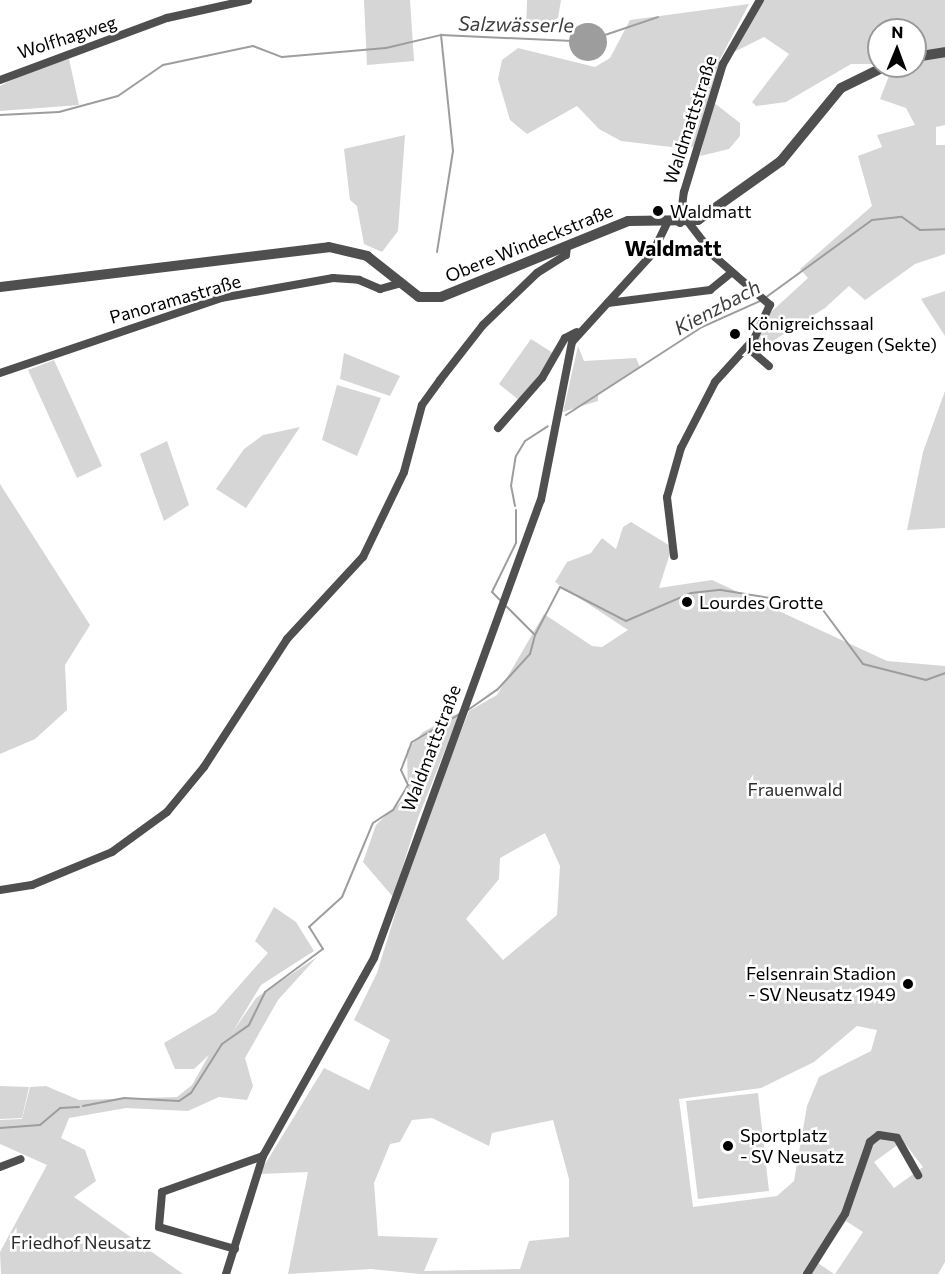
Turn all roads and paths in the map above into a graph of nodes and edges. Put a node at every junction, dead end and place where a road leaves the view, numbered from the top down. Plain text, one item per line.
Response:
1 (248, 0) edge
2 (760, 0) edge
3 (945, 52) edge
4 (927, 55) edge
5 (867, 75) edge
6 (0, 80) edge
7 (668, 221) junction
8 (685, 223) junction
9 (567, 248) junction
10 (731, 273) junction
11 (397, 284) junction
12 (0, 287) edge
13 (608, 303) junction
14 (578, 332) junction
15 (747, 347) junction
16 (769, 366) dead end
17 (0, 373) edge
18 (498, 428) dead end
19 (674, 556) dead end
20 (0, 890) edge
21 (263, 1156) junction
22 (21, 1159) dead end
23 (0, 1167) edge
24 (918, 1175) dead end
25 (235, 1249) junction
26 (226, 1274) edge
27 (807, 1274) edge

1 - 6 street, Wolfhagweg
2 - 8 street, Waldmattstraße
3 - 4 street
5 - 8 street
7 - 8 street, Obere Windeckstraße
7 - 9 street, Obere Windeckstraße
7 - 13 street, Waldmattstraße
8 - 10 street
9 - 11 street, Obere Windeckstraße
9 - 20 street
10 - 13 street
10 - 15 street
11 - 12 street, Obere Windeckstraße
11 - 17 street, Panoramastraße
13 - 14 street, Waldmattstraße
14 - 18 street, Waldmattstraße
14 - 21 street, Waldmattstraße
15 - 16 street
15 - 19 street
21 - 25 street, Waldmattstraße
21 - 25 street
22 - 23 street
24 - 27 street
25 - 26 street, Waldmattstraße

